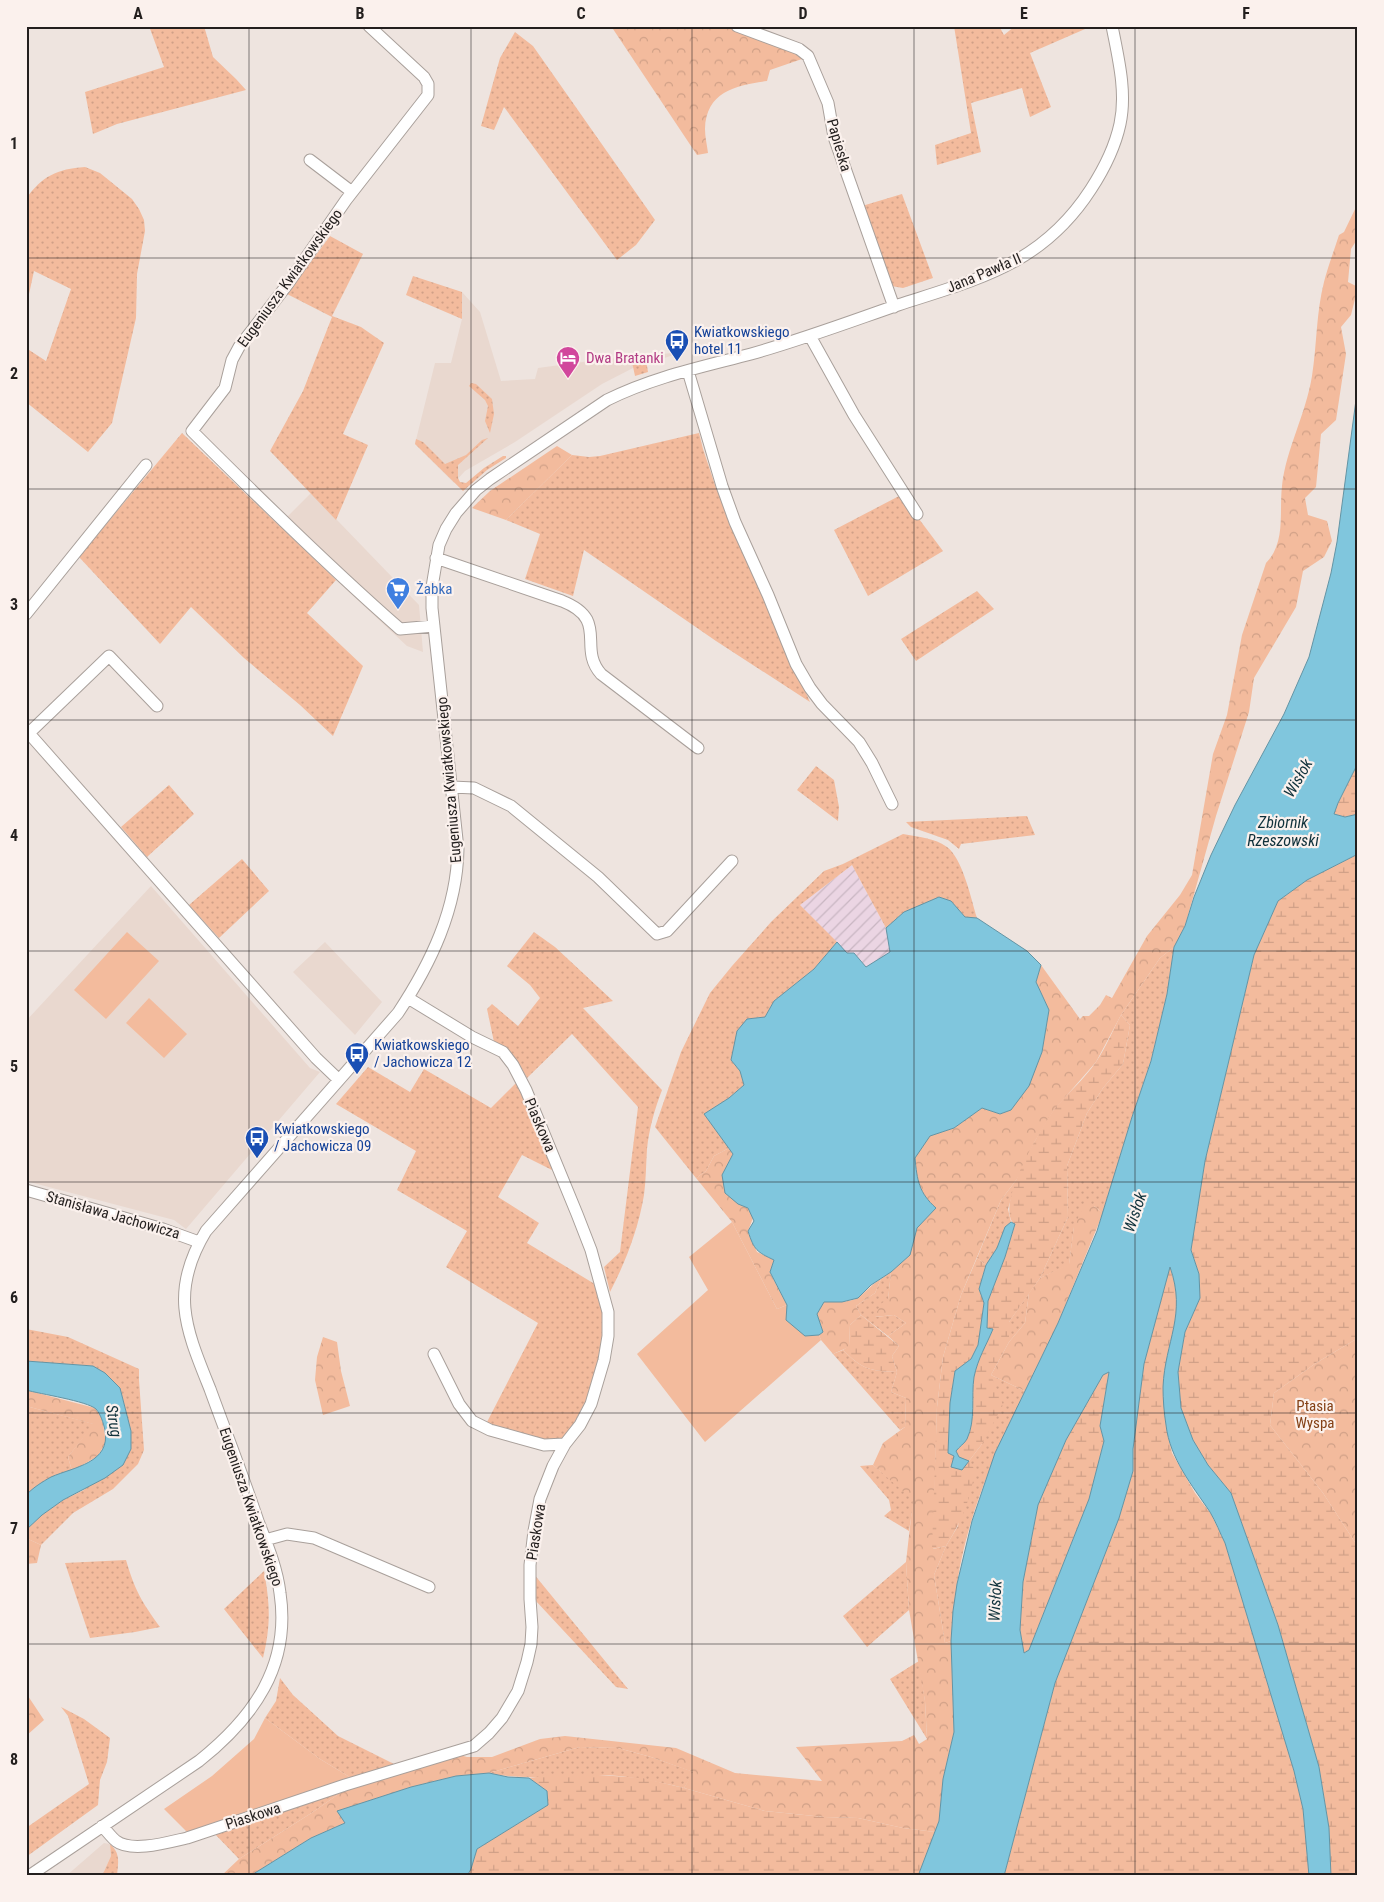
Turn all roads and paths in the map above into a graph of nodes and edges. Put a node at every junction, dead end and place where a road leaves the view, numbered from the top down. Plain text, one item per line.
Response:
1 (370, 26) edge
2 (737, 26) edge
3 (1112, 26) edge
4 (310, 160) dead end
5 (352, 192) junction
6 (894, 307) junction
7 (808, 337) junction
8 (688, 371) junction
9 (146, 464) dead end
10 (917, 514) dead end
11 (436, 558) junction
12 (26, 614) edge
13 (434, 626) junction
14 (158, 706) dead end
15 (28, 731) edge
16 (698, 748) dead end
17 (452, 787) junction
18 (892, 804) dead end
19 (732, 861) dead end
20 (408, 998) junction
21 (340, 1080) junction
22 (26, 1190) edge
23 (199, 1242) junction
24 (434, 1354) dead end
25 (565, 1444) junction
26 (265, 1540) junction
27 (429, 1587) dead end
28 (102, 1826) junction
29 (29, 1876) edge

1 - 5 street, Eugeniusza Kwiatkowskiego
2 - 6 street, Papieska
3 - 6 street, Jana Pawła II
4 - 5 street
5 - 13 street, Eugeniusza Kwiatkowskiego
6 - 7 street, Jana Pawła II
7 - 8 street, Eugeniusza Kwiatkowskiego
7 - 10 street
8 - 11 street, Eugeniusza Kwiatkowskiego
8 - 18 street
9 - 12 street
11 - 13 street, Eugeniusza Kwiatkowskiego
11 - 16 street
13 - 17 street, Eugeniusza Kwiatkowskiego
14 - 15 street
15 - 21 street
17 - 19 street
17 - 20 street, Eugeniusza Kwiatkowskiego
20 - 21 street, Eugeniusza Kwiatkowskiego
20 - 25 street, Piaskowa
21 - 23 street, Eugeniusza Kwiatkowskiego
22 - 23 street, Stanisława Jachowicza
23 - 26 street, Eugeniusza Kwiatkowskiego
24 - 25 street
25 - 28 street, Piaskowa
26 - 27 street
26 - 28 street, Eugeniusza Kwiatkowskiego
28 - 29 street, Eugeniusza Kwiatkowskiego

